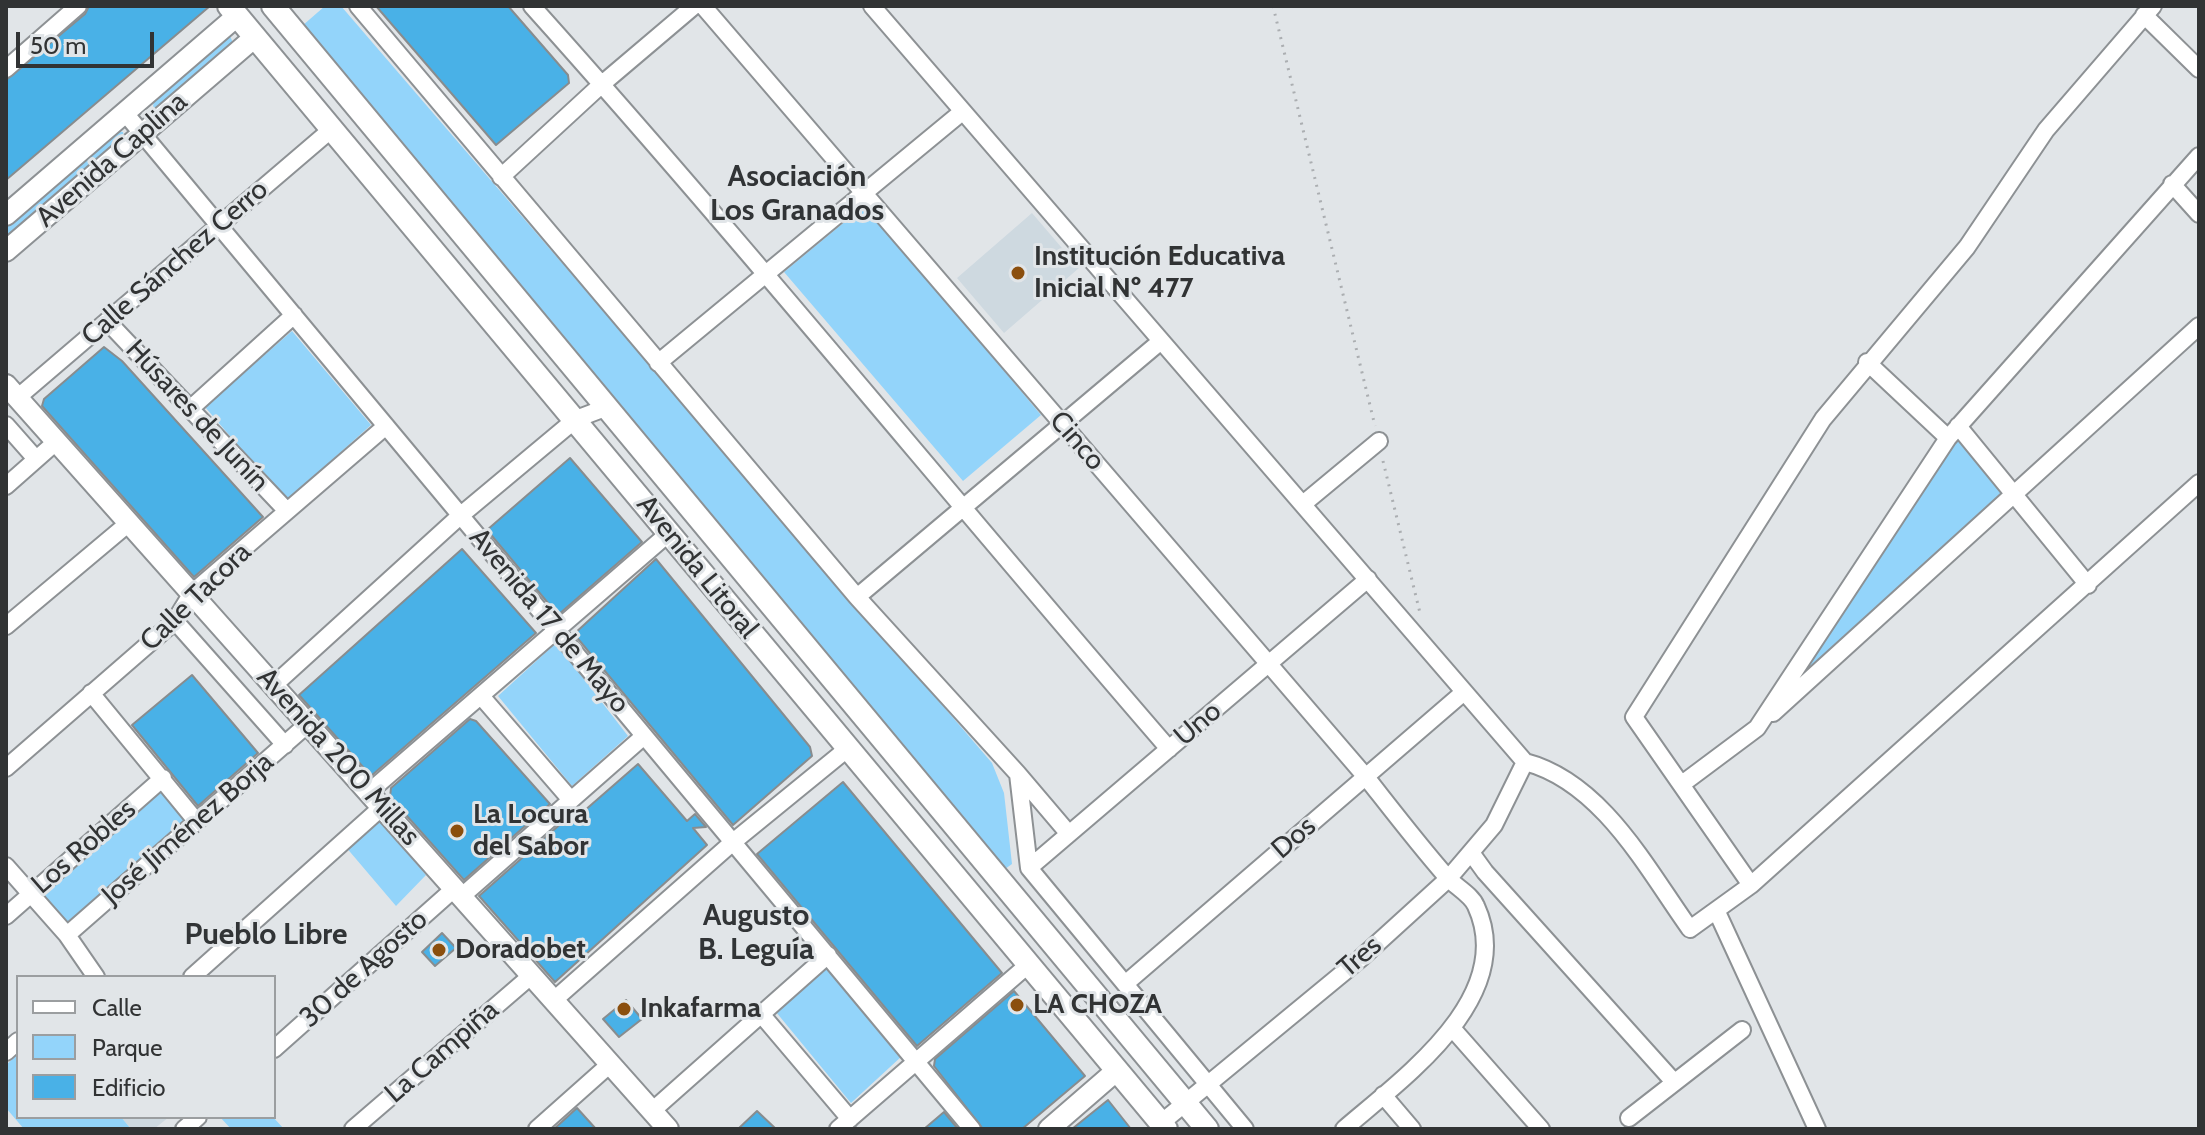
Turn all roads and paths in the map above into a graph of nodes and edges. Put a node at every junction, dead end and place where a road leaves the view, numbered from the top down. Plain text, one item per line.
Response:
1 (78, 6) edge
2 (358, 6) edge
3 (532, 6) edge
4 (694, 6) edge
5 (703, 6) edge
6 (872, 6) edge
7 (1273, 6) edge
8 (238, 9) edge
9 (281, 9) edge
10 (2149, 11) edge
11 (255, 37) junction
12 (6, 69) edge
13 (2199, 69) edge
14 (602, 84) junction
15 (962, 112) junction
16 (125, 113) junction
17 (333, 128) junction
18 (143, 134) junction
19 (2199, 156) edge
20 (501, 177) junction
21 (2172, 184) junction
22 (864, 193) junction
23 (2199, 214) edge
24 (6, 215) edge
25 (219, 225) junction
26 (6, 251) edge
27 (765, 273) junction
28 (294, 315) junction
29 (107, 321) junction
30 (2199, 326) edge
31 (1161, 341) junction
32 (1867, 362) junction
33 (658, 363) junction
34 (12, 392) edge
35 (605, 408) junction
36 (190, 409) junction
37 (576, 419) junction
38 (1063, 424) junction
39 (6, 425) edge
40 (386, 426) junction
41 (1953, 432) junction
42 (57, 441) junction
43 (1379, 441) junction
44 (36, 459) junction
45 (2199, 483) edge
46 (6, 486) edge
47 (2016, 493) junction
48 (1303, 504) junction
49 (961, 508) junction
50 (287, 511) junction
51 (461, 515) junction
52 (130, 522) junction
53 (669, 533) junction
54 (1368, 579) junction
55 (2088, 585) junction
56 (192, 593) junction
57 (857, 597) junction
58 (175, 621) junction
59 (6, 626) edge
60 (556, 630) junction
61 (1429, 651) junction
62 (1269, 664) junction
63 (274, 685) junction
64 (1464, 692) junction
65 (91, 693) junction
66 (481, 696) junction
67 (309, 723) junction
68 (1757, 728) junction
69 (644, 736) junction
70 (285, 745) junction
71 (847, 749) junction
72 (1169, 749) junction
73 (1525, 762) junction
74 (6, 768) edge
75 (1018, 774) junction
76 (1366, 777) junction
77 (163, 778) junction
78 (1682, 784) junction
79 (375, 800) junction
80 (571, 800) junction
81 (197, 822) junction
82 (1069, 834) junction
83 (733, 842) junction
84 (1472, 854) junction
85 (6, 866) edge
86 (1029, 868) junction
87 (1448, 879) junction
88 (1751, 885) junction
89 (458, 892) junction
90 (31, 895) junction
91 (1717, 912) junction
92 (6, 916) edge
93 (67, 935) junction
94 (828, 955) junction
95 (1029, 964) junction
96 (93, 975) edge
97 (194, 975) edge
98 (532, 975) junction
99 (1125, 984) junction
100 (554, 1000) junction
101 (761, 1014) junction
102 (1452, 1028) junction
103 (1742, 1030) dead end
104 (276, 1047) edge
105 (917, 1062) junction
106 (609, 1065) junction
107 (1116, 1071) junction
108 (1674, 1082) junction
109 (1207, 1084) junction
110 (1383, 1095) junction
111 (1185, 1102) junction
112 (652, 1111) junction
113 (1629, 1118) dead end
114 (844, 1124) edge
115 (1163, 1126) edge
116 (353, 1129) edge
117 (537, 1129) edge
118 (668, 1129) edge
119 (972, 1129) edge
120 (1049, 1129) edge
121 (1207, 1129) edge
122 (1245, 1129) edge
123 (1344, 1129) edge
124 (1412, 1129) edge
125 (1541, 1129) edge
126 (1817, 1129) edge

1 - 12 street
2 - 20 street
3 - 14 street
4 - 14 street
5 - 22 street, Cinco
6 - 15 street
7 - 43 path
8 - 11 main road, Avenida Litoral
8 - 16 street, Avenida Caplina
9 - 11 main road, Avenida Caplina
9 - 35 main road, Avenida Litoral
10 - 13 street
10 - 32 street
11 - 17 main road, Avenida Litoral
11 - 18 street, Avenida Caplina
14 - 20 street
14 - 27 street
15 - 22 street
15 - 31 street
16 - 18 street, Avenida 17 de Mayo
16 - 24 street, Avenida Caplina
17 - 25 street, Calle Sánchez Cerro
17 - 37 main road, Avenida Litoral
18 - 25 street, Avenida 17 de Mayo
18 - 26 street, Avenida Caplina
19 - 21 street
20 - 33 street
21 - 23 street
21 - 41 street
22 - 27 street
22 - 38 street, Cinco
25 - 28 street, Avenida 17 de Mayo
25 - 29 street, Calle Sánchez Cerro
27 - 33 street
27 - 49 street
28 - 36 street
28 - 40 street, Avenida 17 de Mayo
29 - 34 street, Calle Sánchez Cerro
29 - 36 street, Húsares de Junín
30 - 47 street
31 - 38 street
31 - 48 street
32 - 41 street
32 - 78 street
33 - 57 street
34 - 42 street, Avenida 200 Millas
35 - 37 street
35 - 111 main road, Avenida Litoral
36 - 50 street, Húsares de Junín
37 - 51 street
37 - 53 main road, Avenida Litoral
38 - 49 street
38 - 62 street, Cinco
39 - 44 street
40 - 50 street, Calle Tacora
40 - 51 street, Avenida 17 de Mayo
41 - 47 street
41 - 68 street
42 - 44 street
42 - 52 street, Avenida 200 Millas
43 - 48 street
43 - 61 path
44 - 46 street
45 - 55 street
47 - 55 street
47 - 68 street
48 - 54 street
49 - 57 street
49 - 72 street
50 - 56 street, Calle Tacora
51 - 60 street, Avenida 17 de Mayo
51 - 63 street
52 - 56 street, Avenida 200 Millas
52 - 59 street
53 - 60 street
53 - 71 main road, Avenida Litoral
54 - 61 street
54 - 62 street, Uno
55 - 88 street
56 - 58 street, Calle Tacora
56 - 63 street, Avenida 200 Millas
57 - 75 street
58 - 65 street, Calle Tacora
58 - 70 street
60 - 66 street
60 - 69 street, Avenida 17 de Mayo
61 - 64 street
62 - 72 street, Uno
62 - 76 street, Cinco
63 - 67 street, Avenida 200 Millas
64 - 73 street
64 - 76 street, Dos
65 - 74 street, Calle Tacora
65 - 77 street
66 - 79 street
66 - 80 street
67 - 70 street, José Jiménez Borja
67 - 79 street, Avenida 200 Millas
68 - 78 street
69 - 80 street, 30 de Agosto
69 - 83 street, Avenida 17 de Mayo
70 - 81 street, José Jiménez Borja
71 - 83 street
71 - 95 main road, Avenida Litoral
72 - 82 street, Uno
73 - 84 street, Tres
73 - 91 street
75 - 82 street
75 - 86 street
76 - 87 street, Cinco
76 - 99 street, Dos
77 - 81 street
77 - 90 street, Los Robles
78 - 88 street
79 - 89 street, Avenida 200 Millas
79 - 97 street
80 - 89 street, 30 de Agosto
81 - 93 street, José Jiménez Borja
82 - 86 street, Uno
83 - 94 street, Avenida 17 de Mayo
83 - 100 street
84 - 87 street, Tres
84 - 108 street
85 - 90 street
86 - 99 street
87 - 102 street, Cinco
87 - 109 street, Tres
88 - 91 street
89 - 98 street, Avenida 200 Millas
89 - 104 street, 30 de Agosto
90 - 92 street, Los Robles
90 - 93 street
91 - 126 street
93 - 96 street
94 - 101 street
94 - 105 street, Avenida 17 de Mayo
95 - 105 street
95 - 107 main road, Avenida Litoral
98 - 100 street, Avenida 200 Millas
98 - 116 street, La Campiña
99 - 109 street
100 - 106 street, Avenida 200 Millas
101 - 112 street
101 - 114 street
102 - 110 street, Cinco
102 - 125 street
103 - 108 street
105 - 114 street
105 - 119 street, Avenida 17 de Mayo
106 - 112 street, Avenida 200 Millas
106 - 117 street
107 - 115 main road, Avenida Litoral
107 - 120 street
108 - 113 street
109 - 111 street, Tres
109 - 122 street
110 - 123 street, Cinco
110 - 124 street
111 - 115 street, Tres
111 - 121 main road, Avenida Litoral
112 - 118 street, Avenida 200 Millas

